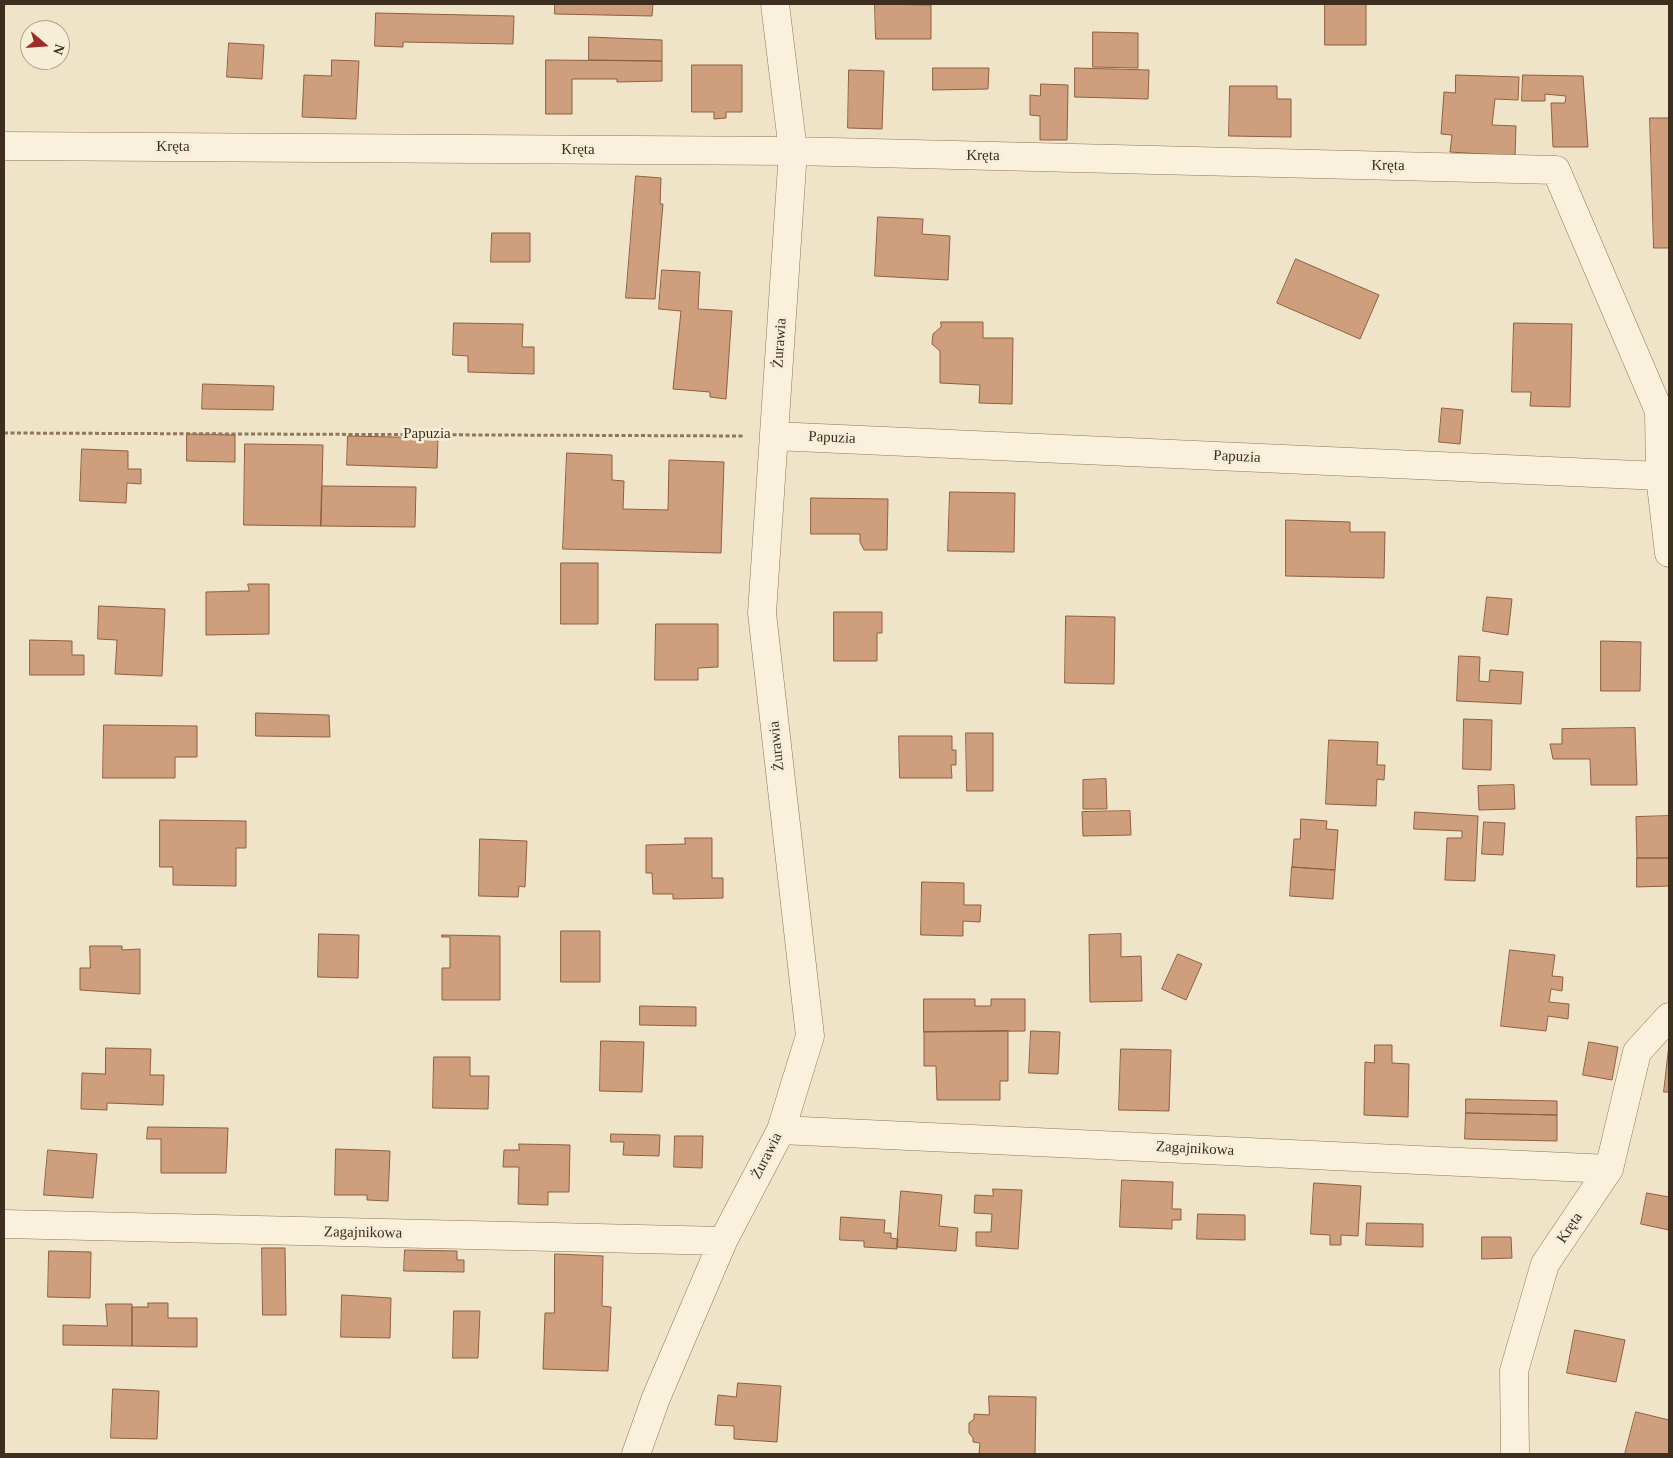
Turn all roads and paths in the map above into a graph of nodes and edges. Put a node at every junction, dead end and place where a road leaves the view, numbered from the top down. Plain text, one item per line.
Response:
1 (774, 4) edge
2 (4, 146) edge
3 (793, 151) junction
4 (4, 433) edge
5 (774, 436) junction
6 (1660, 476) junction
7 (1669, 553) edge
8 (1669, 1017) edge
9 (781, 1130) junction
10 (1609, 1169) junction
11 (4, 1224) edge
12 (723, 1241) junction
13 (636, 1454) edge
14 (1515, 1454) edge

1 - 3 street, Żurawia
2 - 3 street, Kręta
3 - 5 street, Żurawia
3 - 6 street, Kręta
4 - 5 path, Papuzia
5 - 6 street, Papuzia
5 - 9 street, Żurawia
6 - 7 street, Kręta
8 - 10 street, Kręta
9 - 10 street, Zagajnikowa
9 - 12 street, Żurawia
10 - 14 street, Kręta
11 - 12 street, Zagajnikowa
12 - 13 street, Żurawia

